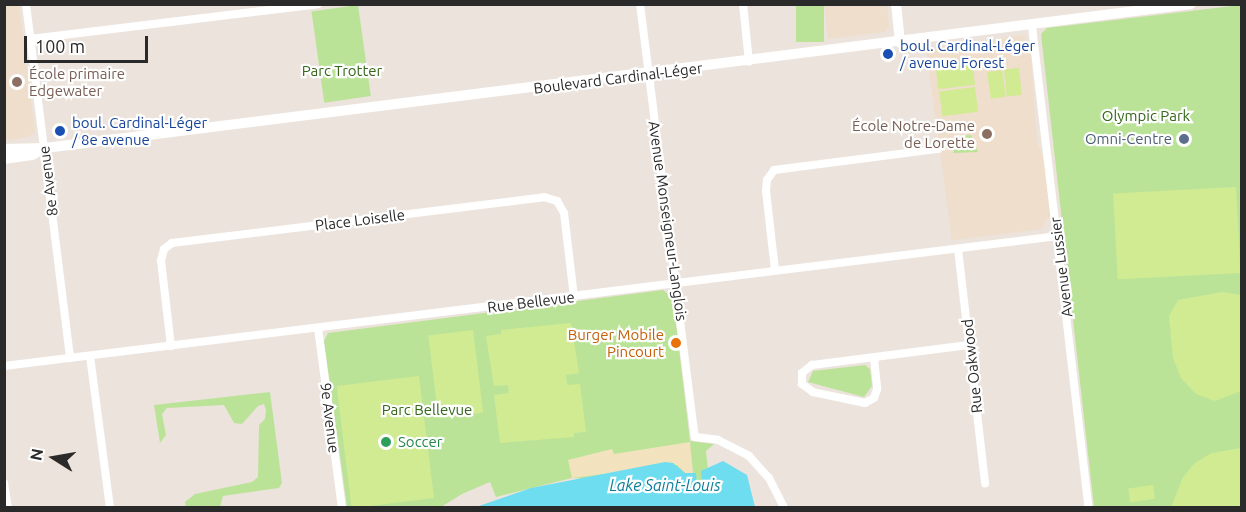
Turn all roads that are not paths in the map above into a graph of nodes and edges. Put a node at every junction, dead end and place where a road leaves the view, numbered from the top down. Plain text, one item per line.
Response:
1 (26, 4) edge
2 (318, 4) edge
3 (640, 4) edge
4 (743, 4) edge
5 (896, 4) edge
6 (1191, 4) edge
7 (1032, 26) junction
8 (30, 39) junction
9 (900, 43) junction
10 (749, 62) junction
11 (649, 74) junction
12 (45, 148) junction
13 (4, 149) edge
14 (939, 149) dead end
15 (4, 159) edge
16 (1058, 236) junction
17 (958, 249) junction
18 (775, 270) junction
19 (676, 283) junction
20 (573, 297) junction
21 (318, 328) junction
22 (969, 345) junction
23 (171, 346) junction
24 (90, 356) junction
25 (70, 358) junction
26 (874, 358) junction
27 (4, 366) edge
28 (4, 483) edge
29 (985, 483) dead end
30 (8, 507) edge
31 (110, 507) edge
32 (342, 507) edge
33 (784, 507) edge
34 (1089, 507) edge

1 - 8 street, 8e Avenue
2 - 8 street
3 - 11 street, Avenue Monseigneur-Langlois
4 - 10 street
5 - 9 street
6 - 7 street, Boulevard Cardinal-Léger
7 - 9 street, Boulevard Cardinal-Léger
7 - 16 street, Avenue Lussier
8 - 12 street, 8e Avenue
9 - 10 street, Boulevard Cardinal-Léger
10 - 11 street, Boulevard Cardinal-Léger
11 - 12 street, Boulevard Cardinal-Léger
11 - 19 street, Avenue Monseigneur-Langlois
12 - 13 street, Boulevard Cardinal-Léger
12 - 15 street, Boulevard Cardinal-Léger
12 - 25 street, 8e Avenue
14 - 18 street
16 - 17 street, Rue Bellevue
16 - 34 street, Avenue Lussier
17 - 18 street, Rue Bellevue
17 - 22 street, Rue Oakwood
18 - 19 street, Rue Bellevue
19 - 20 street, Rue Bellevue
19 - 33 street, Avenue Monseigneur-Langlois
20 - 21 street, Rue Bellevue
20 - 23 street, Place Loiselle
21 - 23 street, Rue Bellevue
21 - 32 street, 9e Avenue
22 - 26 street
22 - 29 street, Rue Oakwood
23 - 24 street, Rue Bellevue
24 - 25 street, Rue Bellevue
24 - 31 street
25 - 27 street, Rue Bellevue
26 - 26 street
28 - 30 street

